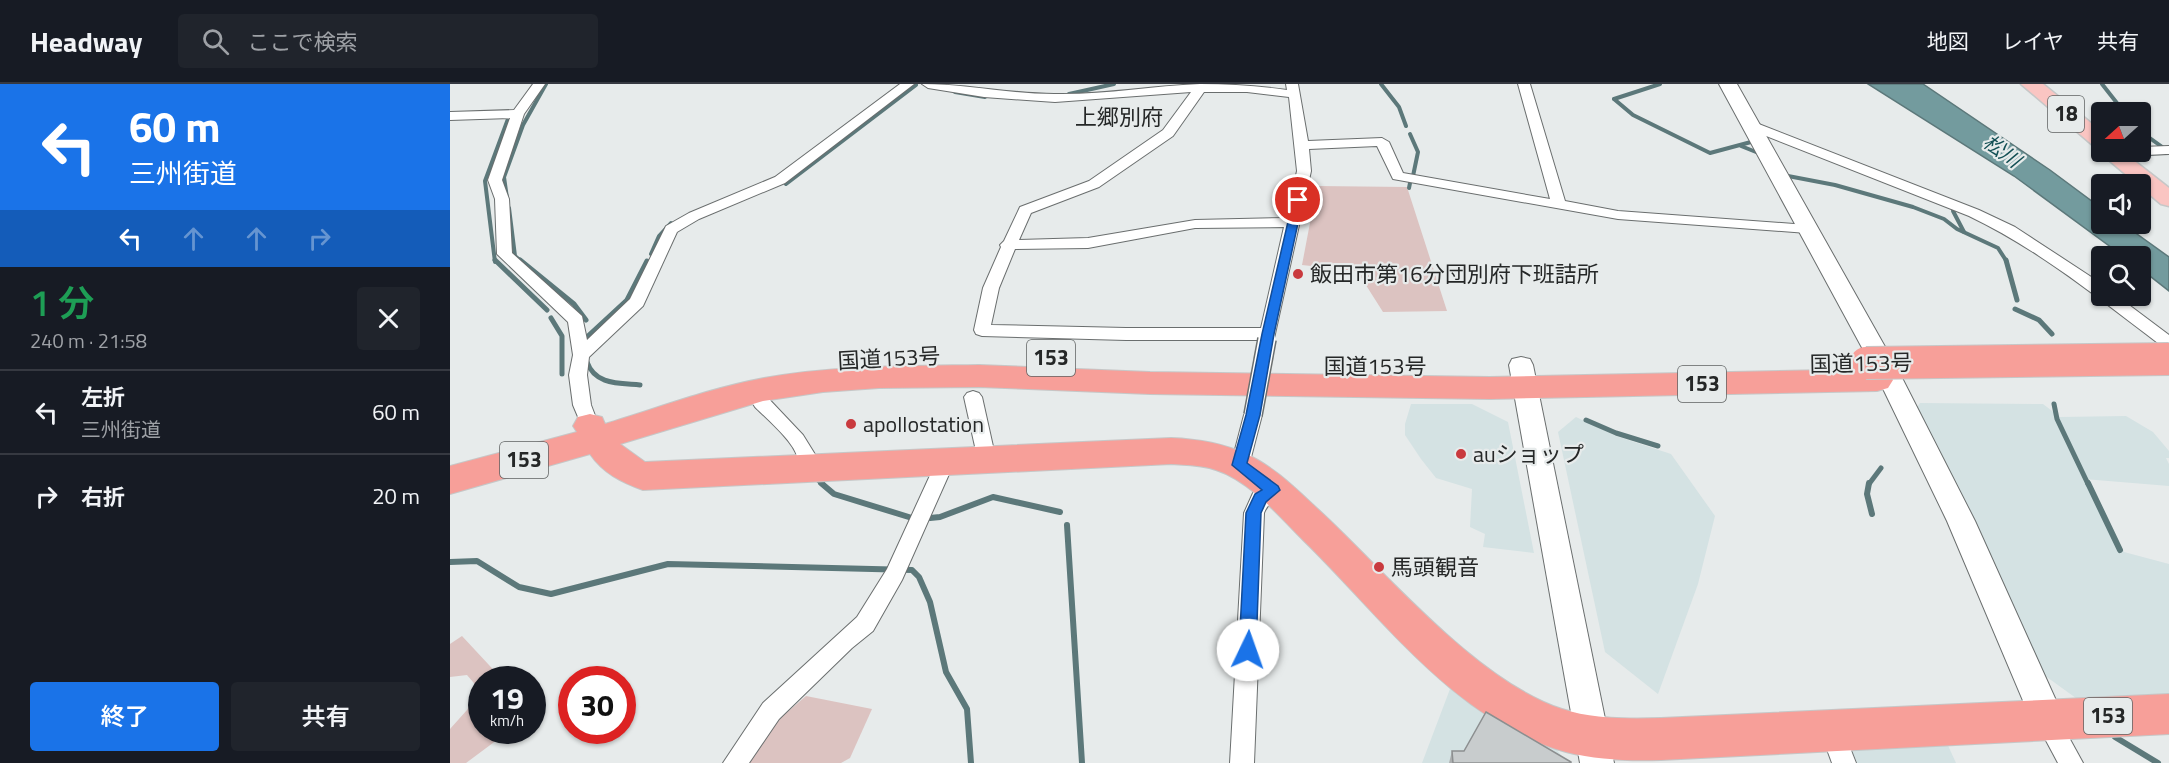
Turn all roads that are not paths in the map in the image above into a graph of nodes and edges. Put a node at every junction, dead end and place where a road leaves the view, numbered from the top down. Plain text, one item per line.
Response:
1 (539, 84) edge
2 (908, 84) edge
3 (928, 84) edge
4 (1524, 84) edge
5 (1728, 84) edge
6 (2031, 84) edge
7 (1200, 88) junction
8 (1292, 89) edge
9 (518, 114) junction
10 (450, 116) edge
11 (1751, 125) junction
12 (2091, 134) edge
13 (1302, 145) junction
14 (2166, 150) edge
15 (2151, 151) edge
16 (2124, 162) edge
17 (2169, 199) edge
18 (1559, 204) junction
19 (1293, 222) junction
20 (1807, 229) junction
21 (1007, 245) junction
22 (2091, 285) edge
23 (2120, 306) edge
24 (1268, 337) junction
25 (2169, 343) edge
26 (581, 354) junction
27 (2169, 359) edge
28 (1871, 371) junction
29 (2169, 376) edge
30 (1524, 377) junction
31 (973, 398) dead end
32 (761, 402) dead end
33 (593, 432) junction
34 (987, 460) junction
35 (945, 463) junction
36 (1240, 465) junction
37 (806, 470) junction
38 (450, 471) edge
39 (450, 480) edge
40 (1273, 490) junction
41 (2169, 714) edge
42 (2047, 718) junction
43 (1838, 748) edge
44 (1595, 750) edge
45 (735, 763) edge
46 (1242, 763) edge
47 (2071, 763) edge

1 - 9 street
2 - 26 street
3 - 7 street
4 - 18 street
5 - 11 street
6 - 12 main road, 18
7 - 8 street
7 - 21 street
8 - 13 street
9 - 10 street
9 - 26 street
11 - 20 street
11 - 22 street
13 - 18 street
13 - 19 street
14 - 15 street
16 - 17 main road
18 - 20 street
19 - 21 street
19 - 24 street
20 - 42 street
21 - 24 street
23 - 25 street
24 - 36 street, bridge
26 - 33 street
27 - 28 highway, 国道153号 / 153, bridge
28 - 29 highway, 国道153号 / 153
28 - 30 highway, 国道153号 / 153
30 - 33 highway, 国道153号 / 153
30 - 44 street
31 - 34 street
32 - 37 street
33 - 37 highway, 153
33 - 38 highway, 国道153号 / 153
33 - 39 highway, 国道153号 / 153
34 - 35 highway, 153
34 - 36 highway, 153
35 - 37 highway, 153
35 - 45 street
36 - 40 highway, 153
40 - 44 highway, 153
40 - 46 street
41 - 42 highway, 153
42 - 43 highway, 153
42 - 47 street
43 - 44 highway, 153

